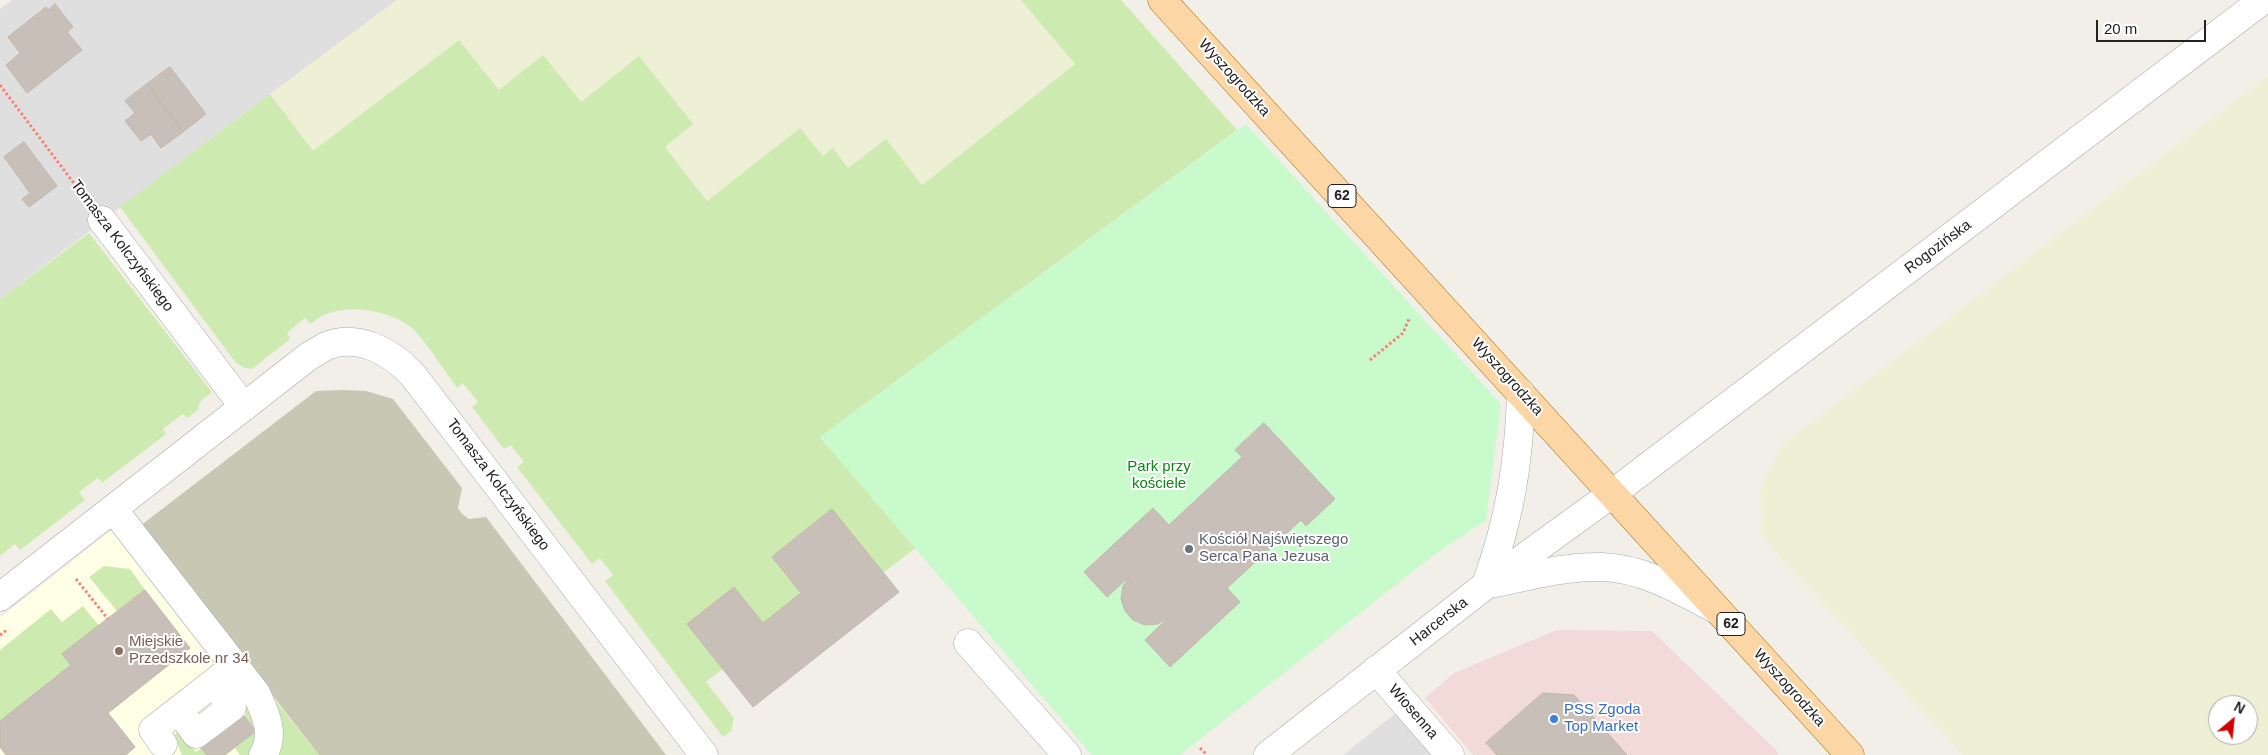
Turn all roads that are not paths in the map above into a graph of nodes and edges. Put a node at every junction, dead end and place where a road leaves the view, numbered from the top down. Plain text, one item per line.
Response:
1 (1162, 0) edge
2 (2263, 0) edge
3 (102, 220) road end
4 (1521, 393) junction
5 (244, 407) junction
6 (1613, 493) junction
7 (113, 509) junction
8 (1486, 585) junction
9 (0, 597) edge
10 (1719, 611) junction
11 (968, 643) dead end
12 (235, 666) junction
13 (1376, 670) junction
14 (161, 751) edge
15 (1054, 751) edge
16 (263, 755) edge
17 (704, 755) edge
18 (1268, 755) edge
19 (1450, 755) edge
20 (1850, 755) edge

1 - 4 main road, Wyszogrodzka / 62
2 - 6 street, Rogozińska
3 - 5 street, Tomasza Kolczyńskiego
4 - 6 main road, Wyszogrodzka / 62
4 - 8 street
5 - 7 street, Tomasza Kolczyńskiego
5 - 17 street, Tomasza Kolczyńskiego
6 - 8 street, Harcerska
6 - 10 main road, Wyszogrodzka / 62
7 - 9 street, Tomasza Kolczyńskiego
7 - 12 street
8 - 10 street
8 - 13 street, Harcerska
10 - 20 main road, Wyszogrodzka / 62
11 - 15 street
12 - 14 street
12 - 16 street
13 - 18 street, Harcerska
13 - 19 street, Wiosenna

